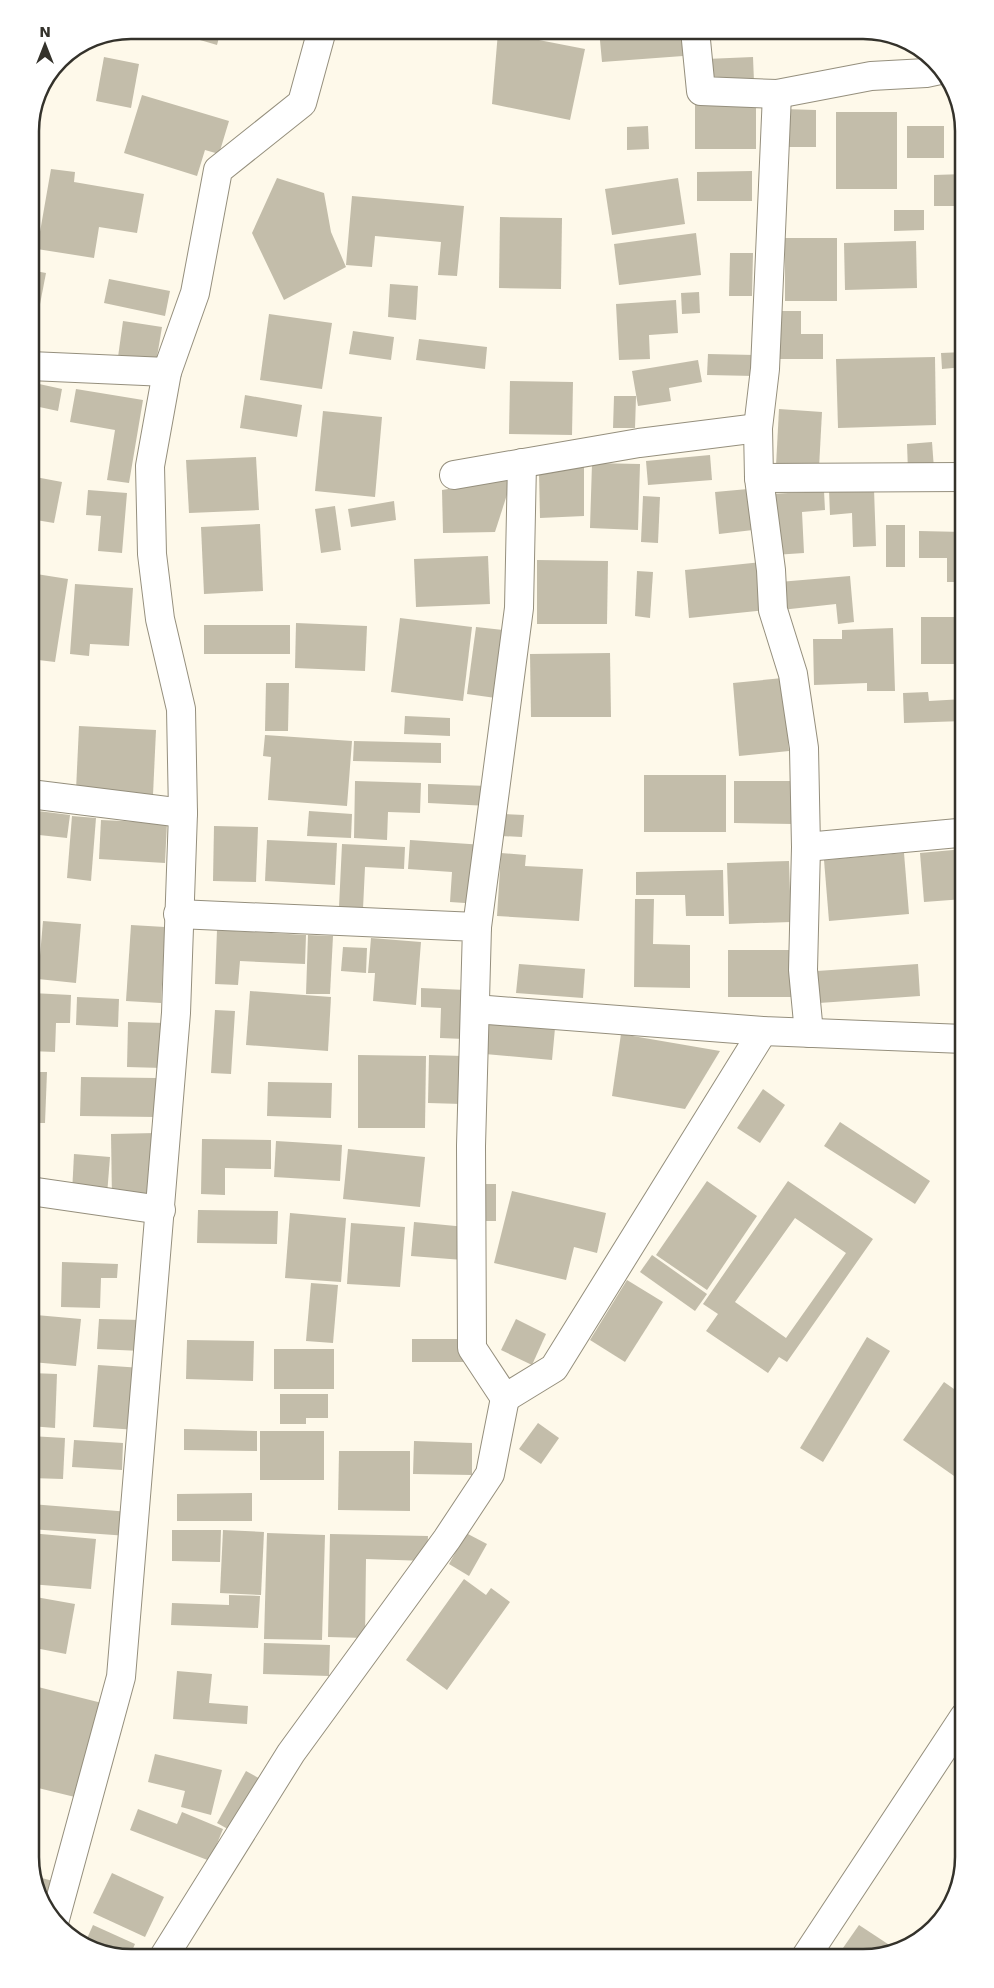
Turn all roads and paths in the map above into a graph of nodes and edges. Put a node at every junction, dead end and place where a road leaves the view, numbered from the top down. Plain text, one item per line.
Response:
1 (320, 39) edge
2 (696, 39) edge
3 (934, 71) edge
4 (777, 94) junction
5 (39, 366) edge
6 (167, 372) junction
7 (758, 428) junction
8 (522, 463) junction
9 (454, 475) dead end
10 (955, 477) edge
11 (760, 478) junction
12 (39, 795) edge
13 (183, 813) junction
14 (955, 834) edge
15 (806, 847) junction
16 (178, 914) junction
17 (477, 927) junction
18 (475, 1009) junction
19 (764, 1031) junction
20 (808, 1033) junction
21 (955, 1039) edge
22 (39, 1192) edge
23 (161, 1210) junction
24 (505, 1398) junction
25 (955, 1731) edge
26 (57, 1912) edge
27 (169, 1949) edge
28 (811, 1949) edge

1 - 6 street
2 - 4 street
3 - 4 street
4 - 7 street
5 - 6 street
6 - 13 street
7 - 8 street
7 - 11 street
8 - 9 street
8 - 17 street
10 - 11 street
11 - 15 street
12 - 13 street
13 - 16 street
14 - 15 street
15 - 20 street
16 - 17 street
16 - 23 street
17 - 18 street
18 - 19 street
18 - 24 street
19 - 20 street
19 - 24 street
20 - 21 street
22 - 23 street
23 - 26 street
24 - 27 street
25 - 28 street

